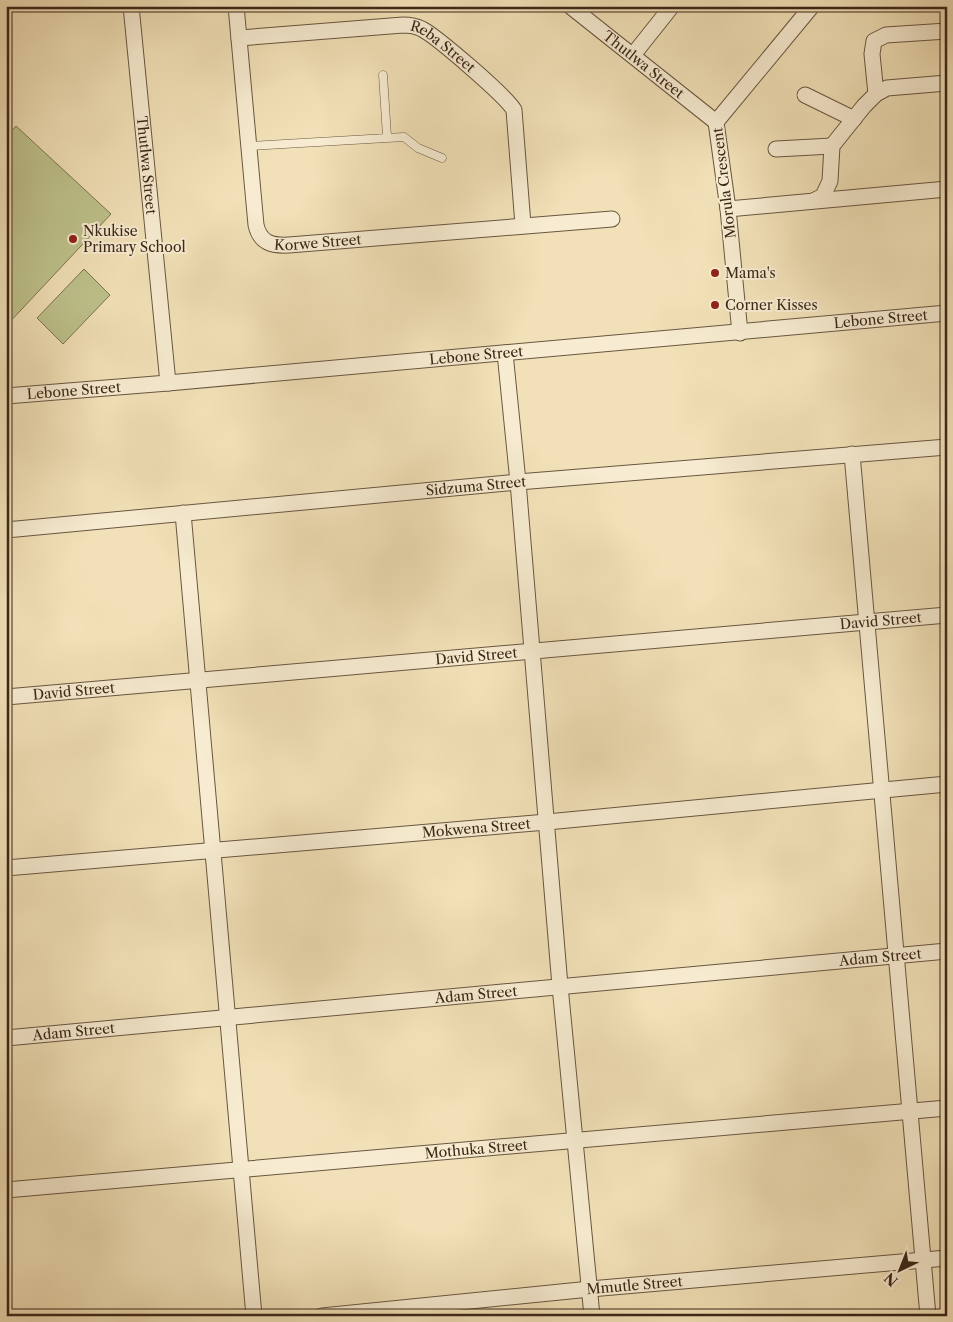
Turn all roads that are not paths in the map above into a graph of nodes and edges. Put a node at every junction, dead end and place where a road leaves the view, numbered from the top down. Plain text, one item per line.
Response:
1 (131, 6) edge
2 (236, 6) edge
3 (570, 6) edge
4 (672, 6) edge
5 (812, 6) edge
6 (947, 30) edge
7 (239, 38) junction
8 (633, 55) junction
9 (383, 75) dead end
10 (947, 83) edge
11 (876, 94) junction
12 (805, 95) dead end
13 (854, 119) junction
14 (716, 122) junction
15 (387, 136) junction
16 (249, 146) junction
17 (832, 146) junction
18 (776, 149) dead end
19 (442, 158) dead end
20 (947, 189) edge
21 (815, 200) junction
22 (728, 209) junction
23 (612, 219) dead end
24 (523, 225) junction
25 (947, 313) edge
26 (740, 333) junction
27 (505, 353) junction
28 (168, 383) junction
29 (6, 396) edge
30 (947, 447) edge
31 (852, 454) junction
32 (518, 482) junction
33 (183, 513) junction
34 (6, 530) edge
35 (947, 615) edge
36 (867, 623) junction
37 (533, 652) junction
38 (196, 681) junction
39 (6, 697) edge
40 (947, 784) edge
41 (883, 790) junction
42 (547, 822) junction
43 (212, 849) junction
44 (6, 868) edge
45 (947, 951) edge
46 (898, 956) junction
47 (560, 986) junction
48 (226, 1018) junction
49 (6, 1038) edge
50 (947, 1108) edge
51 (910, 1112) junction
52 (575, 1139) junction
53 (241, 1170) junction
54 (6, 1190) edge
55 (947, 1258) edge
56 (922, 1260) junction
57 (590, 1289) junction
58 (254, 1316) edge
59 (322, 1316) edge
60 (592, 1316) edge
61 (928, 1316) edge

1 - 28 street, Thutlwa Street
2 - 7 street, Korwe Street
3 - 8 street, Thutlwa Street
4 - 8 street
5 - 14 street, Morula Crescent
6 - 11 street
7 - 16 street, Korwe Street
7 - 24 street, Reba Street
8 - 14 street, Thutlwa Street
9 - 15 lane
10 - 11 street
11 - 13 street
12 - 13 street
13 - 17 street
14 - 22 street, Morula Crescent
15 - 16 lane
15 - 19 lane
16 - 24 street, Korwe Street
17 - 18 street
17 - 21 street
20 - 21 street
21 - 22 street
22 - 26 street, Morula Crescent
23 - 24 street, Korwe Street
25 - 26 street, Lebone Street
26 - 27 street, Lebone Street
27 - 28 street, Lebone Street
27 - 32 street
28 - 29 street, Lebone Street
30 - 31 street, Sidzuma Street
31 - 32 street, Sidzuma Street
31 - 36 street
32 - 33 street, Sidzuma Street
32 - 37 street
33 - 34 street, Sidzuma Street
33 - 38 street
35 - 36 street, David Street
36 - 37 street, David Street
36 - 41 street
37 - 38 street, David Street
37 - 42 street
38 - 39 street, David Street
38 - 43 street
40 - 41 street, Mokwena Street
41 - 42 street, Mokwena Street
41 - 46 street
42 - 43 street, Mokwena Street
42 - 47 street
43 - 44 street, Mokwena Street
43 - 48 street
45 - 46 street, Adam Street
46 - 47 street, Adam Street
46 - 51 street
47 - 48 street, Adam Street
47 - 52 street
48 - 49 street, Adam Street
48 - 53 street
50 - 51 street, Mothuka Street
51 - 52 street, Mothuka Street
51 - 56 street
52 - 53 street, Mothuka Street
52 - 57 street
53 - 54 street, Mothuka Street
53 - 58 street
55 - 56 street, Mmutle Street
56 - 57 street, Mmutle Street
56 - 61 street
57 - 59 street, Mmutle Street
57 - 60 street

